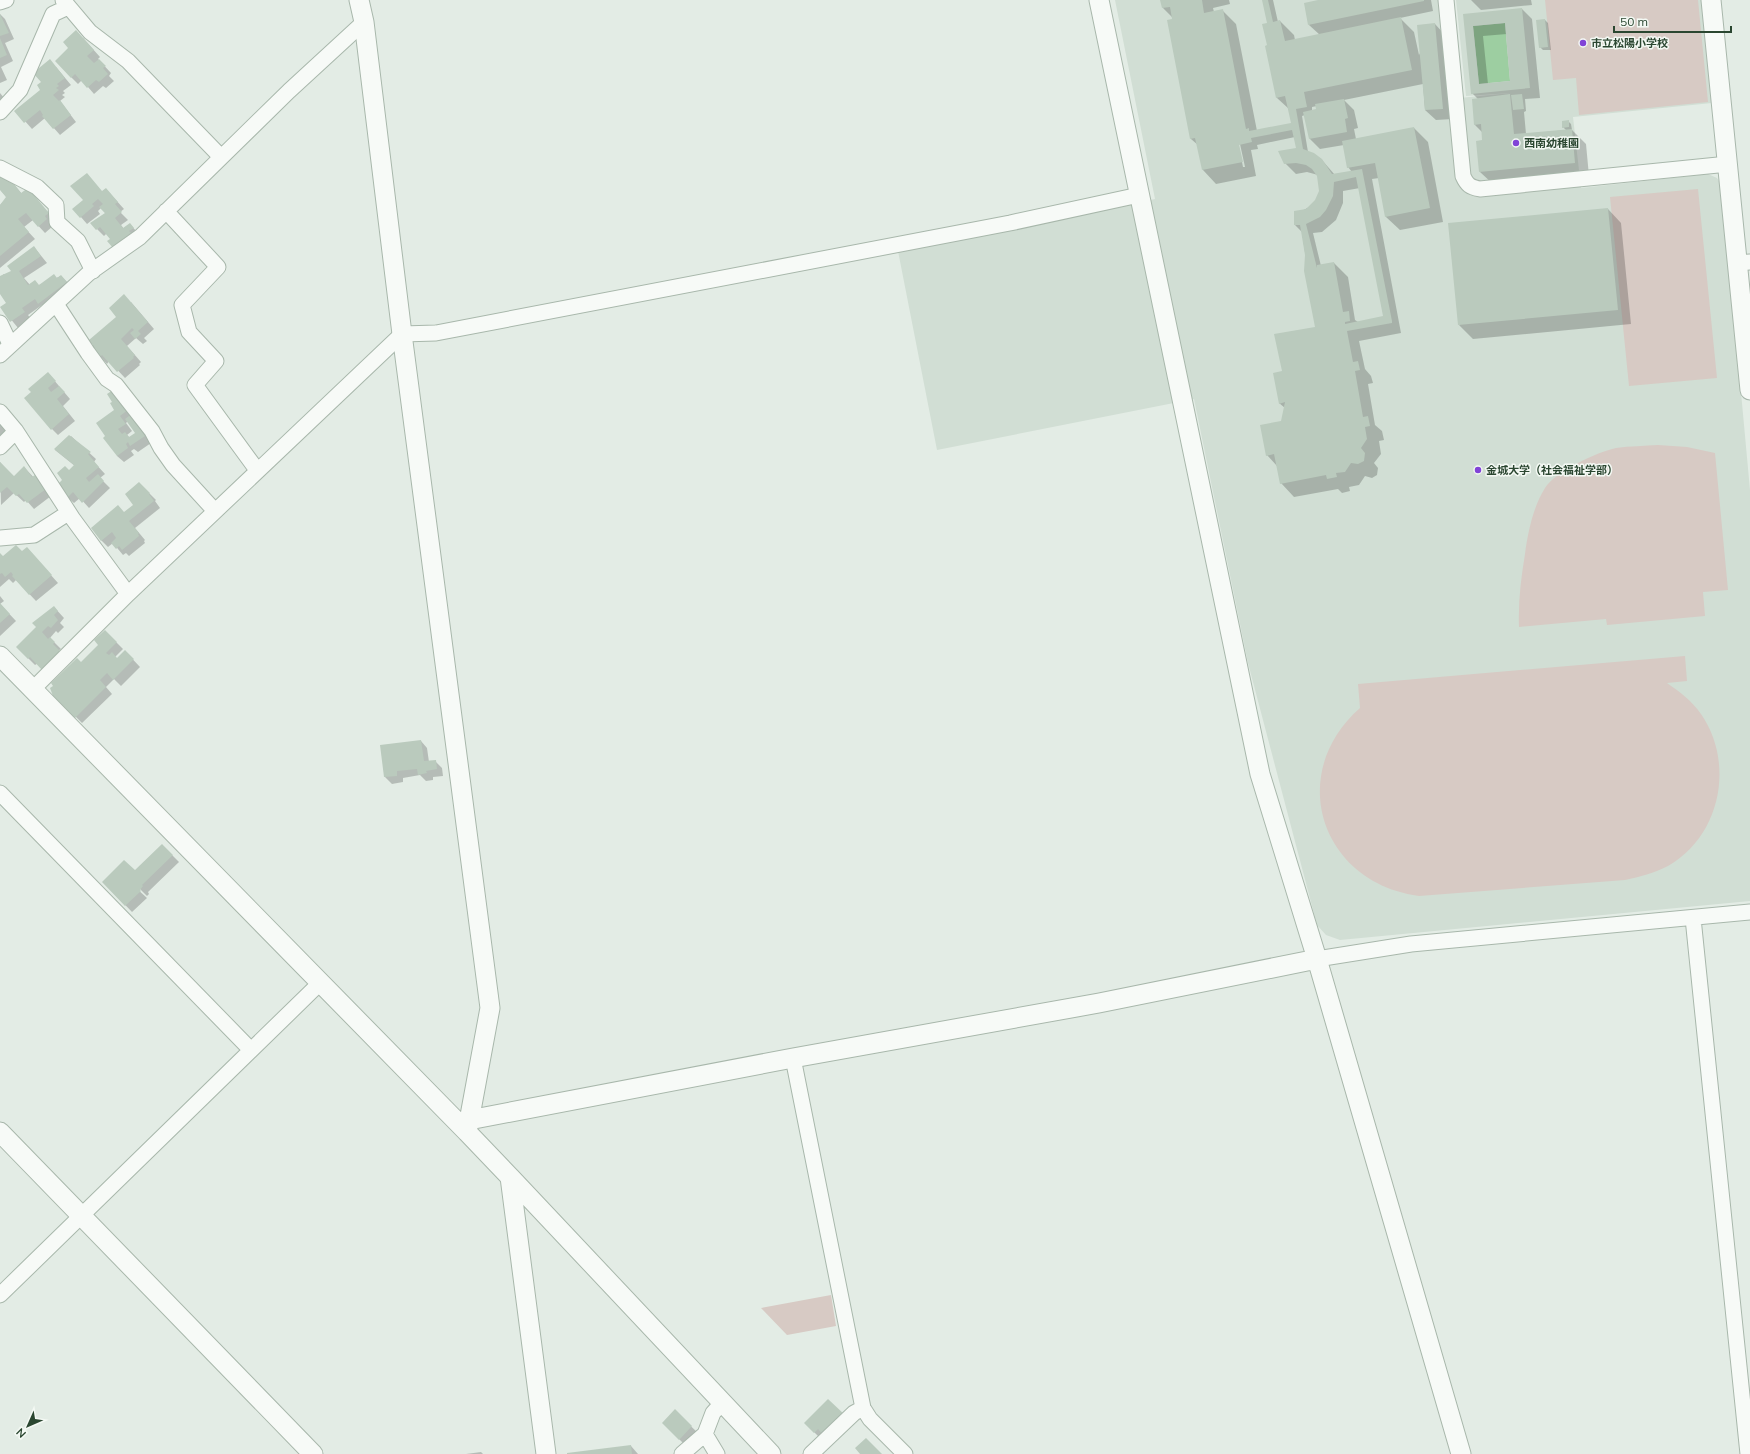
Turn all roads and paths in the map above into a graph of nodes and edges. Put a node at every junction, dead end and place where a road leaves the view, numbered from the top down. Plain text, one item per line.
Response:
1 (6, 0) edge
2 (359, 0) edge
3 (1099, 0) edge
4 (1446, 0) edge
5 (1711, 0) edge
6 (0, 2) edge
7 (65, 3) edge
8 (364, 22) junction
9 (0, 112) edge
10 (221, 157) junction
11 (1728, 164) junction
12 (0, 168) edge
13 (1139, 195) junction
14 (166, 211) junction
15 (1744, 262) edge
16 (93, 271) junction
17 (56, 304) junction
18 (0, 323) edge
19 (402, 334) junction
20 (5, 350) edge
21 (1750, 390) edge
22 (0, 412) edge
23 (16, 431) junction
24 (0, 447) edge
25 (257, 470) junction
26 (215, 511) junction
27 (68, 512) junction
28 (0, 538) edge
29 (128, 594) junction
30 (0, 656) edge
31 (33, 689) junction
32 (0, 793) edge
33 (1750, 912) edge
34 (1693, 918) junction
35 (1317, 959) junction
36 (320, 982) junction
37 (251, 1050) junction
38 (793, 1058) junction
39 (468, 1126) junction
40 (0, 1132) edge
41 (510, 1177) junction
42 (82, 1216) junction
43 (0, 1295) edge
44 (722, 1403) junction
45 (863, 1408) junction
46 (706, 1434) junction
47 (313, 1454) edge
48 (546, 1454) edge
49 (682, 1454) edge
50 (717, 1454) edge
51 (771, 1454) edge
52 (811, 1454) edge
53 (905, 1454) edge
54 (1461, 1454) edge
55 (1748, 1454) edge

1 - 6 street
2 - 8 street
3 - 13 street
4 - 11 street
5 - 11 street
7 - 9 street
7 - 10 street
8 - 10 street
8 - 19 street
10 - 14 street
11 - 15 street
12 - 16 street
13 - 19 street
13 - 35 street
14 - 16 street
14 - 25 street
15 - 21 street
16 - 17 street
17 - 20 street
17 - 26 street
18 - 20 street
19 - 25 street
19 - 39 street
22 - 23 street
23 - 24 street
23 - 27 street
25 - 26 street
26 - 29 street
27 - 28 street
27 - 29 street
29 - 31 street
30 - 31 street
31 - 36 street
32 - 37 street
33 - 34 street
34 - 35 street
34 - 55 street
35 - 38 street
35 - 54 street
36 - 37 street
36 - 39 street
37 - 42 street
38 - 39 street
38 - 45 street
39 - 41 street
40 - 42 street
41 - 44 street
41 - 48 street
42 - 43 street
42 - 47 street
44 - 46 street
44 - 51 street
45 - 52 street
45 - 53 street
46 - 49 street
46 - 50 street

